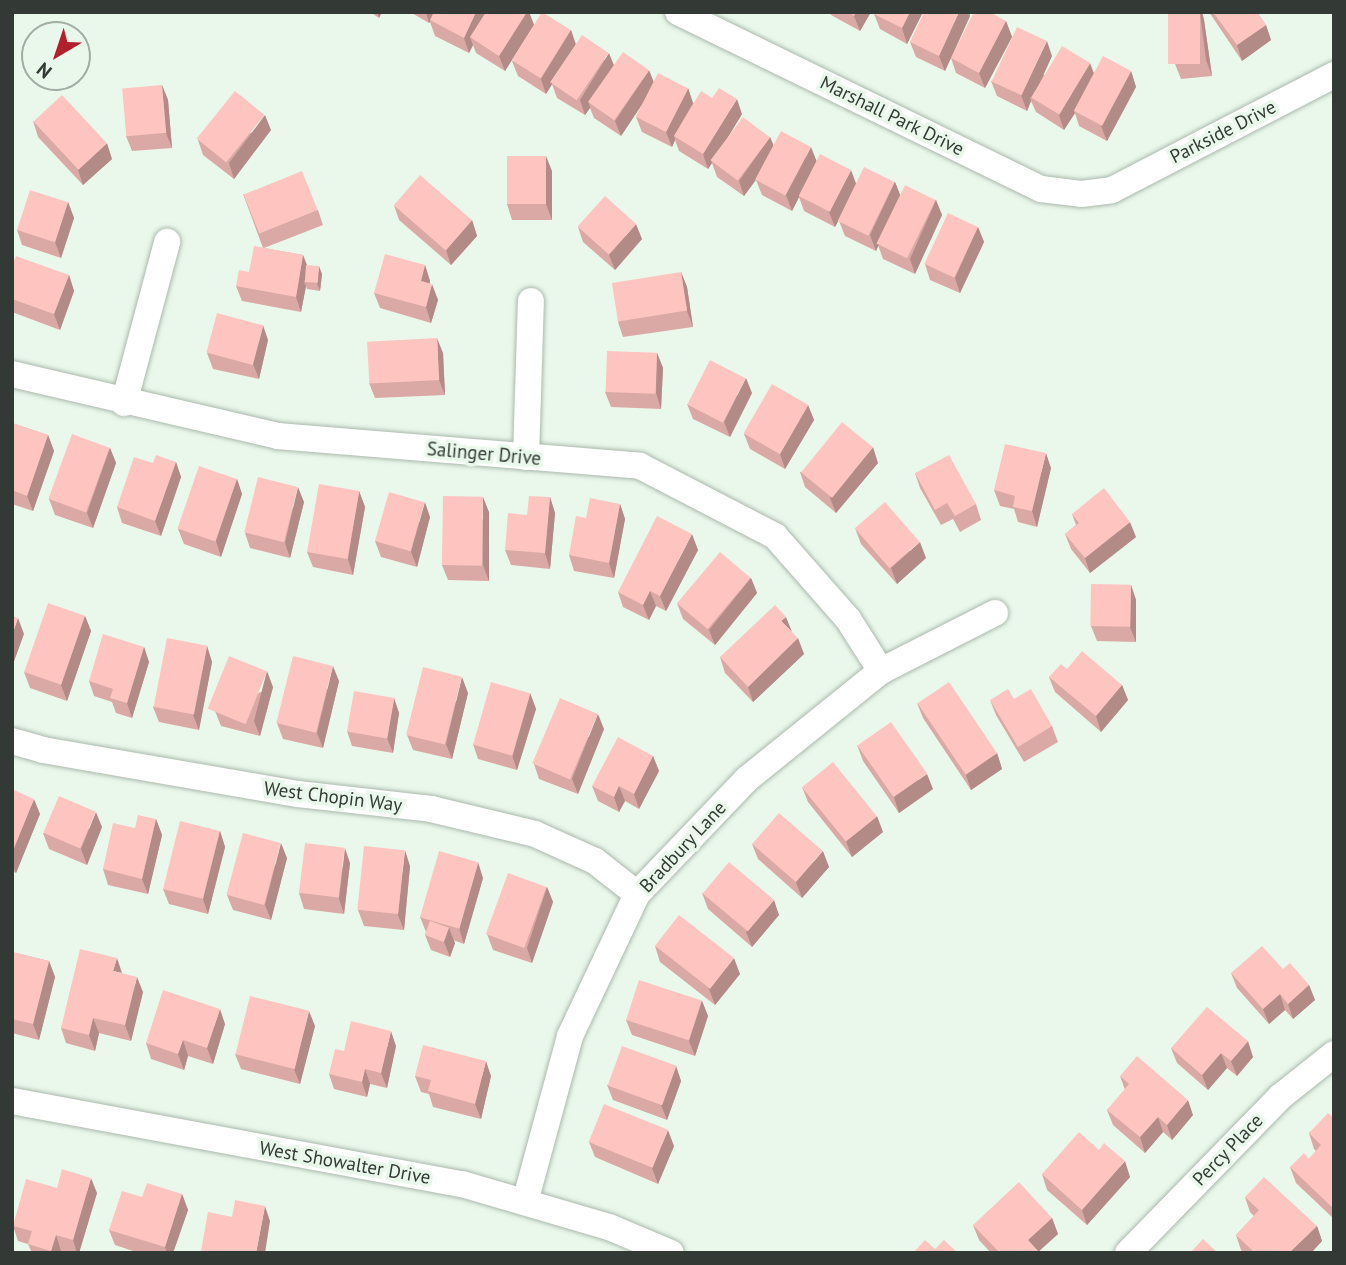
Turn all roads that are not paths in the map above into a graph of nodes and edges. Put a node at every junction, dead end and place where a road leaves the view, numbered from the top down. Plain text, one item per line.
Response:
1 (678, 12) edge
2 (1334, 75) edge
3 (1112, 190) joint
4 (167, 242) dead end
5 (531, 301) dead end
6 (12, 374) edge
7 (124, 403) junction
8 (526, 457) junction
9 (995, 612) dead end
10 (881, 671) junction
11 (12, 741) edge
12 (637, 894) junction
13 (1334, 1054) edge
14 (12, 1101) edge
15 (525, 1202) junction
16 (671, 1253) edge
17 (1128, 1253) edge

1 - 3 street, Marshall Park Drive
2 - 3 street, Parkside Drive
4 - 7 street
5 - 8 street
6 - 7 street, Salinger Drive
7 - 8 street, Salinger Drive
8 - 10 street, Salinger Drive
9 - 10 street, Bradbury Lane
10 - 12 street, Bradbury Lane
11 - 12 street, West Chopin Way
12 - 15 street, Bradbury Lane
13 - 17 street, Percy Place
14 - 15 street, West Showalter Drive
15 - 16 street, West Showalter Drive

